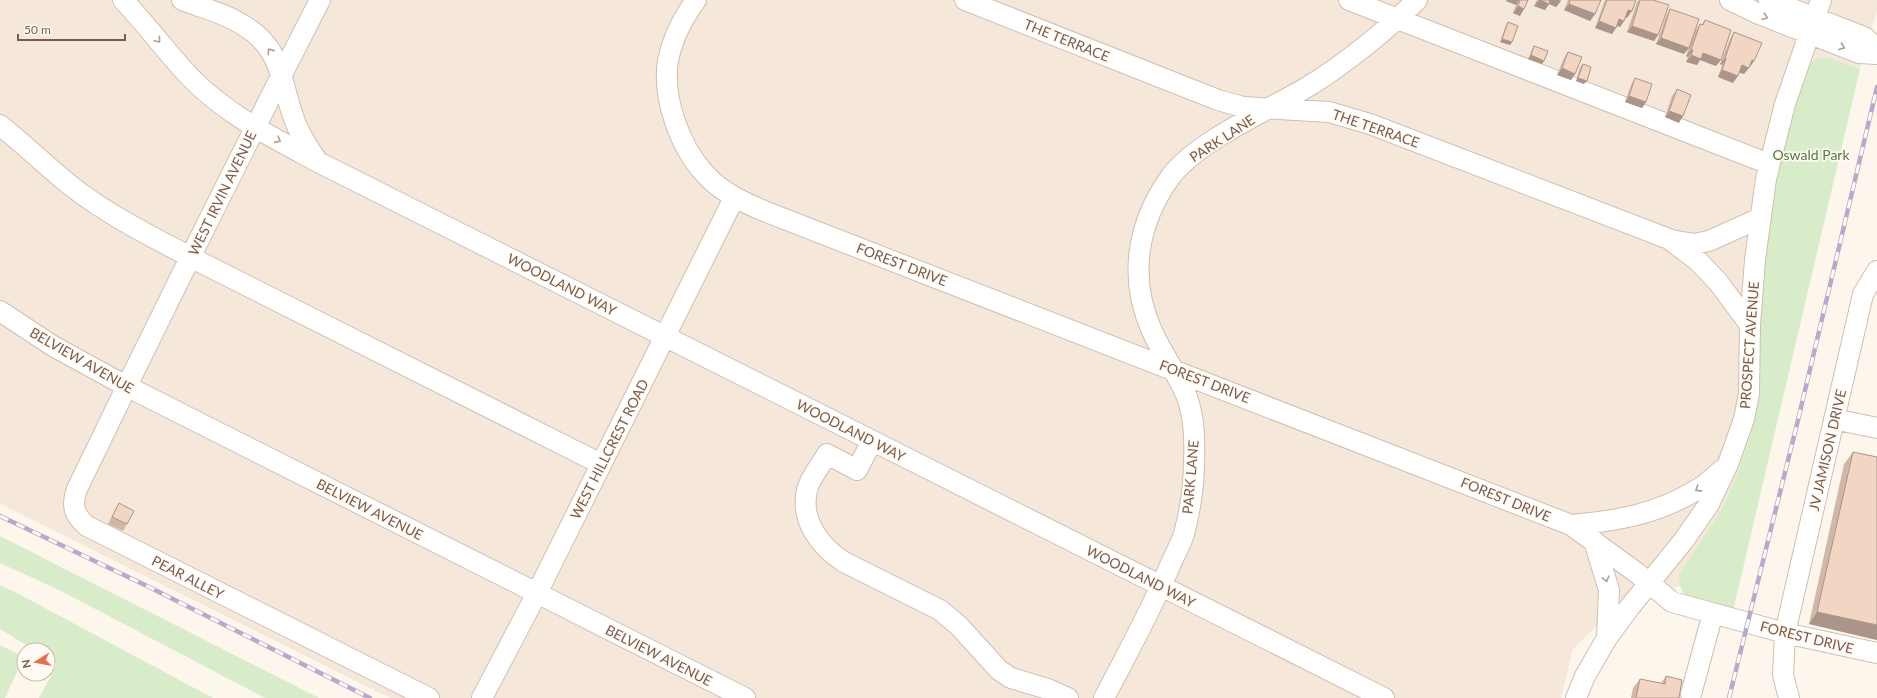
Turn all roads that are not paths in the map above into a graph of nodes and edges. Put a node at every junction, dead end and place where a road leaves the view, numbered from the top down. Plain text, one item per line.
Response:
1 (123, 0) edge
2 (182, 0) edge
3 (320, 0) edge
4 (696, 0) edge
5 (965, 0) edge
6 (1349, 0) edge
7 (1417, 0) edge
8 (1730, 0) edge
9 (1768, 0) edge
10 (1815, 17) edge
11 (1398, 19) junction
12 (1877, 48) edge
13 (1877, 54) edge
14 (282, 74) junction
15 (1269, 109) junction
16 (0, 125) edge
17 (255, 127) junction
18 (318, 162) junction
19 (1769, 164) junction
20 (734, 198) junction
21 (1760, 218) junction
22 (1669, 239) junction
23 (190, 257) junction
24 (1877, 270) edge
25 (0, 311) edge
26 (1750, 325) junction
27 (666, 336) junction
28 (1172, 368) junction
29 (126, 386) junction
30 (1834, 419) junction
31 (1877, 428) edge
32 (872, 441) junction
33 (601, 464) junction
34 (1728, 464) junction
35 (1571, 525) junction
36 (1594, 542) junction
37 (1650, 584) junction
38 (1161, 586) junction
39 (537, 593) junction
40 (1713, 613) junction
41 (1785, 633) junction
42 (1608, 638) junction
43 (1877, 654) edge
44 (1691, 694) dead end
45 (429, 698) edge
46 (482, 698) edge
47 (746, 698) edge
48 (1068, 698) edge
49 (1104, 698) edge
50 (1384, 698) edge
51 (1576, 698) edge
52 (1789, 698) edge

1 -> 17 street, WOODLAND WAY
14 -> 2 street, WOODLAND WAY
3 - 14 street, WEST IRVIN AVENUE
4 - 20 street, FOREST DRIVE
5 - 15 street, THE TERRACE
6 - 11 street
7 - 11 street, PARK LANE
8 -> 10 street
9 - 10 street
10 - 12 street
10 -> 13 street
10 - 19 street, PROSPECT AVENUE
11 - 15 street, PARK LANE
11 - 19 street
14 - 17 street, WEST IRVIN AVENUE
14 - 18 street, WOODLAND WAY
15 - 22 street, THE TERRACE
15 - 28 street, PARK LANE
16 - 23 street
17 -> 18 street, WOODLAND WAY
17 - 23 street, WEST IRVIN AVENUE
18 - 27 street, WOODLAND WAY
19 - 21 street, PROSPECT AVENUE
20 - 27 street, WEST HILLCREST ROAD
20 - 28 street, FOREST DRIVE
21 - 22 street, THE TERRACE
21 - 26 street, PROSPECT AVENUE
22 - 26 street, THE TERRACE
23 - 29 street, WEST IRVIN AVENUE
23 - 33 street
24 - 30 street, JV JAMISON DRIVE
25 - 29 street, BELVIEW AVENUE
26 - 34 street, PROSPECT AVENUE
27 - 32 street, WOODLAND WAY
27 - 33 street, WEST HILLCREST ROAD
28 - 35 street, FOREST DRIVE
28 - 38 street, PARK LANE
29 - 39 street, BELVIEW AVENUE
29 - 45 street, PEAR ALLEY
30 - 31 street
30 - 41 street, JV JAMISON DRIVE
32 - 38 street, WOODLAND WAY
32 - 48 street
33 - 39 street, WEST HILLCREST ROAD
34 -> 35 street
34 - 37 street, PROSPECT AVENUE
35 - 36 street, FOREST DRIVE
36 - 37 street, FOREST DRIVE
36 -> 42 street
37 - 40 street, FOREST DRIVE
37 - 42 street, PROSPECT AVENUE
38 - 49 street, PARK LANE
38 - 50 street, WOODLAND WAY
39 - 46 street, WEST HILLCREST ROAD
39 - 47 street, BELVIEW AVENUE
40 - 41 street, FOREST DRIVE
40 - 44 street
41 - 43 street, FOREST DRIVE
41 - 52 street, JV JAMISON DRIVE
42 - 51 street, PROSPECT AVENUE

